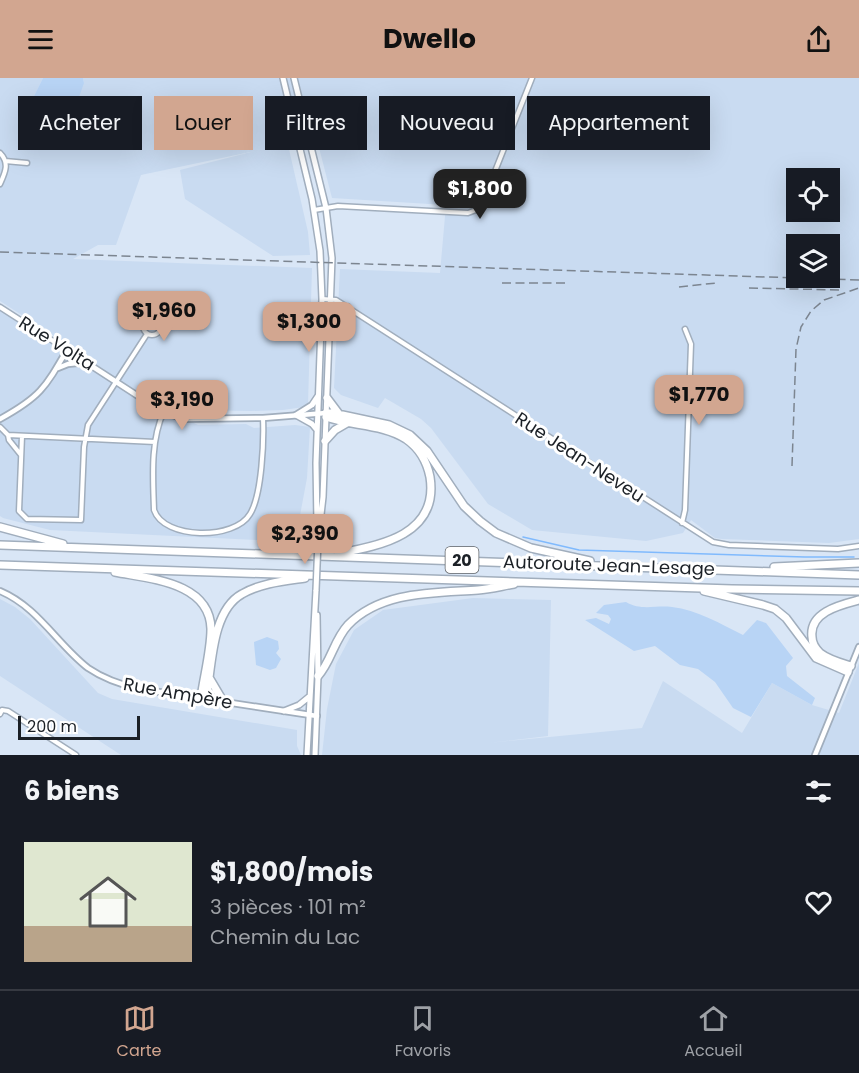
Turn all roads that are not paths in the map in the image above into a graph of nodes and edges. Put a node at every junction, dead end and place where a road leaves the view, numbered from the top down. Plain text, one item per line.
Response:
1 (283, 78) edge
2 (294, 78) edge
3 (532, 78) edge
4 (0, 153) edge
5 (5, 160) junction
6 (27, 164) dead end
7 (0, 184) edge
8 (326, 208) junction
9 (314, 210) junction
10 (322, 299) junction
11 (332, 299) junction
12 (0, 307) edge
13 (348, 307) junction
14 (331, 318) junction
15 (685, 329) dead end
16 (147, 334) junction
17 (67, 350) junction
18 (87, 362) junction
19 (55, 370) junction
20 (117, 381) junction
21 (319, 394) junction
22 (327, 398) junction
23 (164, 411) junction
24 (339, 414) junction
25 (296, 415) junction
26 (323, 415) junction
27 (263, 418) junction
28 (0, 419) edge
29 (347, 423) junction
30 (0, 427) edge
31 (318, 431) junction
32 (8, 435) junction
33 (22, 436) junction
34 (85, 438) junction
35 (325, 441) junction
36 (155, 442) junction
37 (21, 455) junction
38 (682, 523) junction
39 (0, 527) edge
40 (318, 541) junction
41 (0, 545) edge
42 (859, 546) edge
43 (74, 547) junction
44 (324, 555) junction
45 (859, 563) edge
46 (0, 565) edge
47 (601, 565) junction
48 (95, 568) junction
49 (751, 570) junction
50 (318, 575) junction
51 (859, 575) edge
52 (529, 582) junction
53 (690, 587) junction
54 (316, 590) junction
55 (0, 591) edge
56 (859, 591) edge
57 (859, 600) edge
58 (859, 647) edge
59 (849, 669) junction
60 (318, 676) junction
61 (210, 679) junction
62 (310, 696) junction
63 (204, 699) junction
64 (223, 701) junction
65 (284, 711) junction
66 (0, 714) edge
67 (309, 715) junction
68 (317, 716) junction
69 (75, 755) edge
70 (307, 755) edge
71 (315, 755) edge
72 (815, 755) edge

1 - 9 main road
2 - 8 main road
3 - 8 street
4 - 5 street
5 - 6 street
5 - 7 street
8 - 9 street
8 - 11 main road
9 - 10 main road
10 - 11 street, Rue Jean-Neveu
10 - 21 main road
11 - 13 street, Rue Jean-Neveu
11 - 14 main road
12 - 17 street, Rue Volta
13 - 14 main road
13 - 38 street, Rue Jean-Neveu
14 - 22 main road
15 - 38 street
16 - 16 street
16 - 20 street
17 - 18 street, Rue Volta
17 - 19 street
18 - 19 street
18 - 20 street, Rue Volta
19 - 28 street
20 - 23 street, Rue Volta
20 - 34 street
21 - 25 main road
21 - 26 main road
22 - 24 highway
22 - 26 main road
23 - 27 street, Rue Volta
23 - 36 street
24 - 26 highway
24 - 47 highway
25 - 26 street, Rue Volta
25 - 27 street, Rue Volta
25 - 31 main road
26 - 29 highway
26 - 31 main road
26 - 35 main road
27 - 36 street
29 - 35 highway
29 - 44 highway
30 - 32 street
31 - 40 main road
32 - 33 street
32 - 37 street
33 - 34 street
33 - 37 street
34 - 36 street
34 - 37 street
35 - 40 main road
38 - 42 street, Rue Jean-Neveu
39 - 43 highway
40 - 54 main road, bridge
41 - 43 highway, Autoroute Jean-Lesage / 20
43 - 44 highway, Autoroute Jean-Lesage / 20
44 - 47 highway, Autoroute Jean-Lesage / 20
45 - 49 highway
46 - 48 highway, Autoroute Jean-Lesage / 20
47 - 49 highway, Autoroute Jean-Lesage / 20
48 - 50 highway, Autoroute Jean-Lesage / 20
48 - 63 highway
49 - 51 highway, Autoroute Jean-Lesage / 20
50 - 52 highway, Autoroute Jean-Lesage / 20
50 - 61 highway
52 - 53 highway, Autoroute Jean-Lesage / 20
52 - 60 highway
53 - 56 highway, Autoroute Jean-Lesage / 20
53 - 59 highway
54 - 60 main road
54 - 62 main road
55 - 63 street, Rue Ampère
57 - 59 highway
58 - 59 street
59 - 72 street
60 - 68 main road
61 - 63 highway
61 - 64 highway
62 - 65 main road
62 - 67 main road
63 - 64 street, Rue Ampère
64 - 65 street, Rue Ampère
65 - 67 street, Rue Ampère
66 - 69 street
67 - 68 street, Rue Ampère
67 - 70 main road
68 - 71 main road

